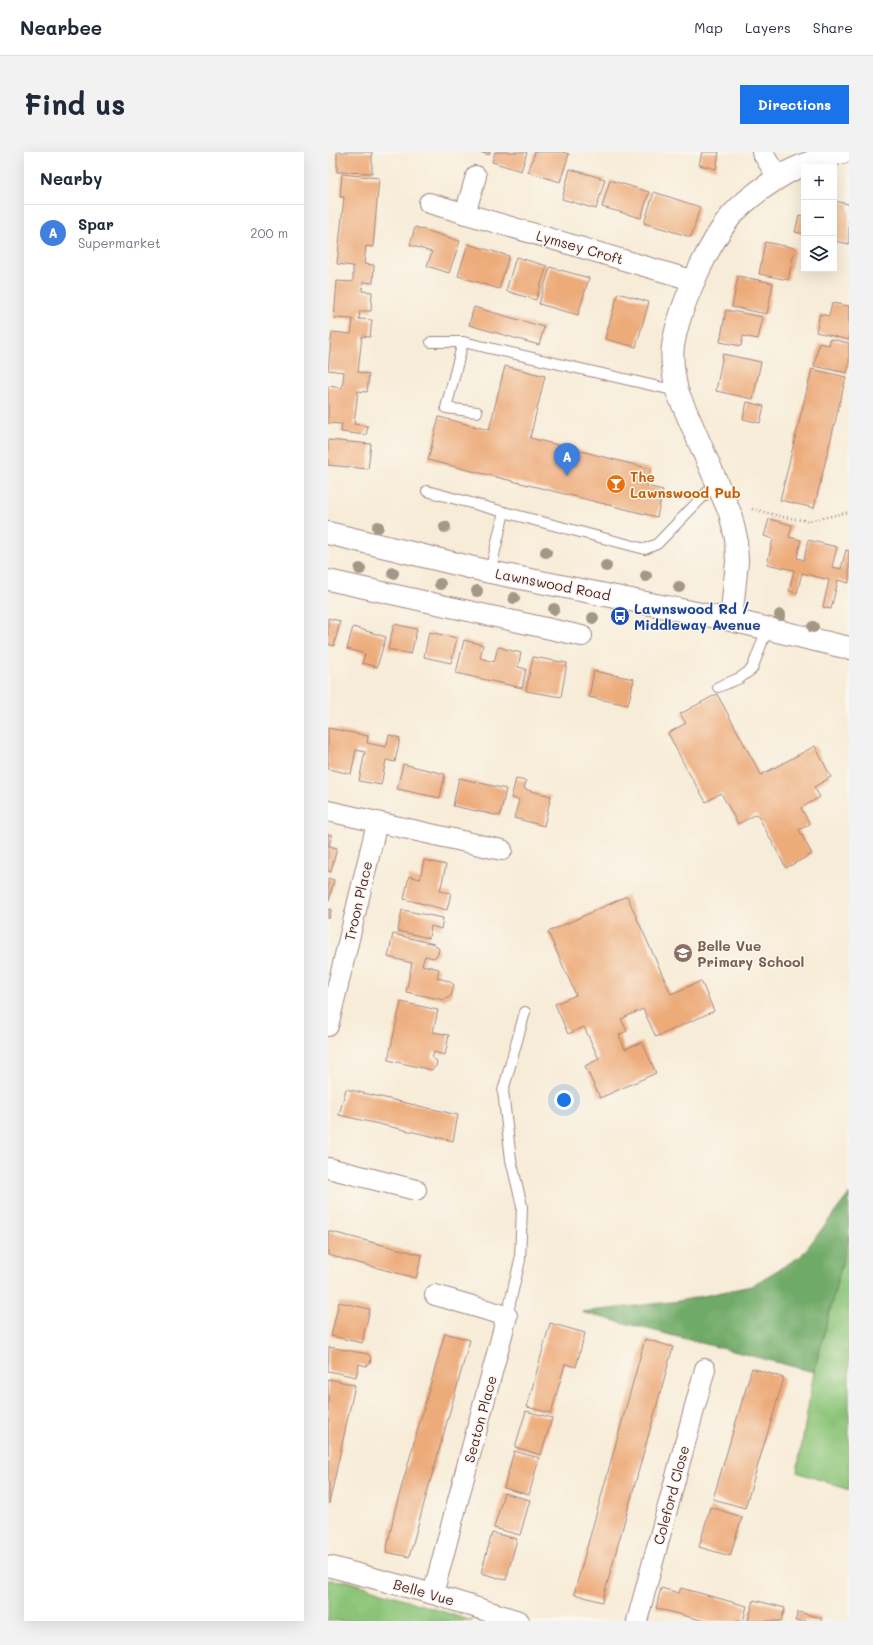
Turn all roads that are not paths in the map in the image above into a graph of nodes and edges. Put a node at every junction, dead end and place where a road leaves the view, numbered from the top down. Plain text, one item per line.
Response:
1 (762, 152) edge
2 (843, 152) edge
3 (476, 176) dead end
4 (778, 178) junction
5 (429, 203) dead end
6 (466, 214) junction
7 (694, 281) junction
8 (431, 342) dead end
9 (463, 342) junction
10 (677, 391) junction
11 (477, 412) dead end
12 (717, 482) junction
13 (427, 491) dead end
14 (504, 512) junction
15 (328, 533) edge
16 (490, 572) junction
17 (328, 580) edge
18 (731, 620) junction
19 (767, 629) junction
20 (582, 636) dead end
21 (849, 648) edge
22 (718, 687) dead end
23 (328, 811) edge
24 (377, 823) junction
25 (502, 850) dead end
26 (525, 1012) dead end
27 (328, 1026) edge
28 (328, 1168) edge
29 (416, 1190) dead end
30 (435, 1295) dead end
31 (507, 1316) junction
32 (705, 1369) dead end
33 (328, 1566) edge
34 (433, 1594) junction
35 (519, 1621) edge
36 (637, 1621) edge

1 - 4 street
2 - 4 street
3 - 6 street
4 - 7 street
5 - 6 street, Lymsey Croft
6 - 7 street, Lymsey Croft
7 - 10 street
8 - 9 lane
9 - 10 lane
9 - 11 lane
10 - 12 street
12 - 14 lane
12 - 18 street
13 - 14 lane
14 - 16 lane
15 - 16 street, Lawnswood Road
16 - 18 street, Lawnswood Road
17 - 20 street
18 - 19 street, Lawnswood Road
19 - 21 street, Lawnswood Road
19 - 22 lane
23 - 24 street
24 - 25 street
24 - 27 street, Troon Place
26 - 31 lane
28 - 29 street
30 - 31 street
31 - 34 street, Seaton Place
32 - 36 street, Coleford Close
33 - 34 street, Belle Vue
34 - 35 street, Belle Vue

